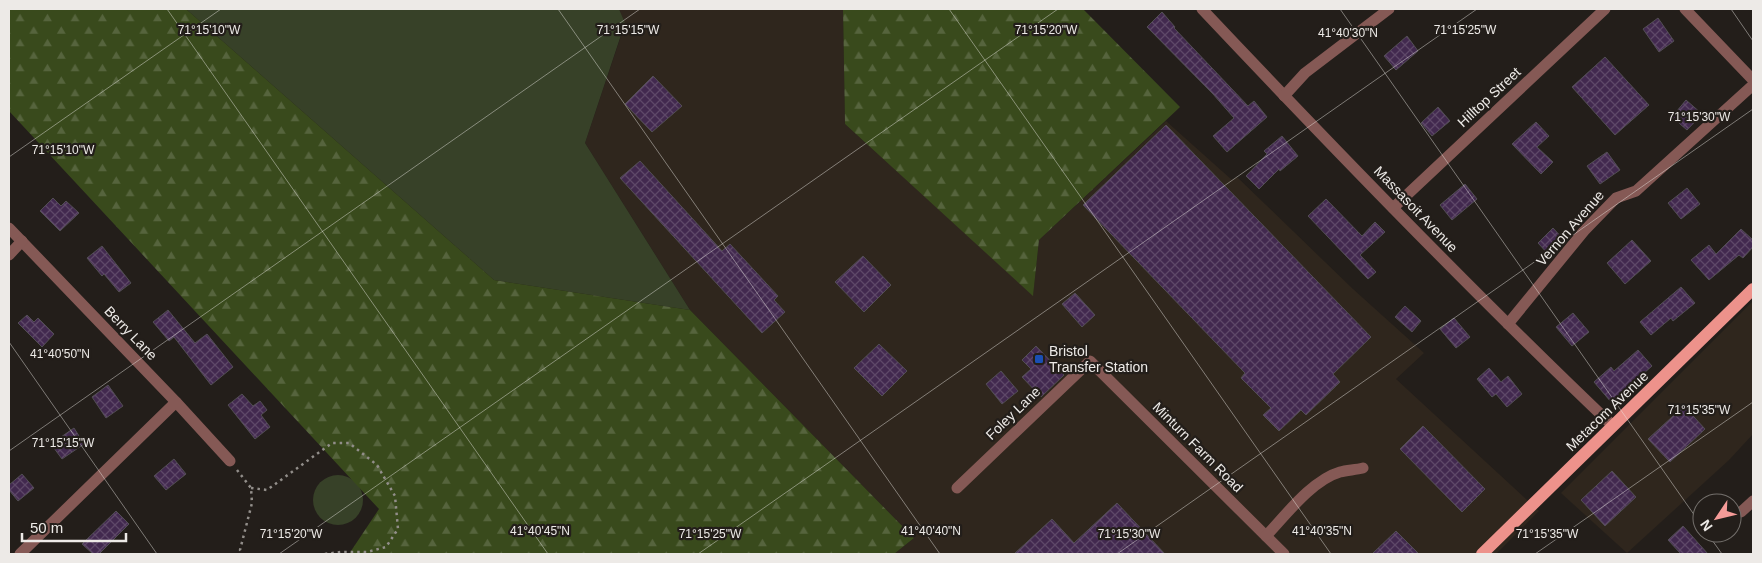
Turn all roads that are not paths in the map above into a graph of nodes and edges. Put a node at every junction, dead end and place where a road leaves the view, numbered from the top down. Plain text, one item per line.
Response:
1 (1202, 9) edge
2 (1389, 9) edge
3 (1605, 9) edge
4 (1686, 9) edge
5 (1753, 80) edge
6 (1753, 85) edge
7 (1284, 96) junction
8 (1394, 208) junction
9 (9, 228) edge
10 (22, 241) junction
11 (9, 255) edge
12 (1753, 289) edge
13 (1508, 324) junction
14 (1090, 361) joint
15 (176, 402) junction
16 (1614, 426) junction
17 (230, 461) road end
18 (1363, 468) dead end
19 (957, 488) dead end
20 (1753, 500) edge
21 (1742, 511) edge
22 (1266, 536) junction
23 (20, 554) edge
24 (1284, 554) edge
25 (1482, 554) edge

1 - 7 street, Massasoit Avenue
2 - 7 street
3 - 8 street, Hilltop Street
4 - 5 street
6 - 13 street, Vernon Avenue
7 - 8 street, Massasoit Avenue
8 - 13 street, Massasoit Avenue
9 - 10 street, Berry Lane
10 - 11 street
10 - 15 street, Berry Lane
12 - 16 main road, Metacom Avenue
13 - 16 street, Massasoit Avenue
14 - 19 street, Foley Lane
14 - 22 street, Minturn Farm Road
15 - 17 street, Berry Lane
15 - 23 street
16 - 25 main road, Metacom Avenue
18 - 22 street
20 - 21 street
22 - 24 street, Minturn Farm Road

